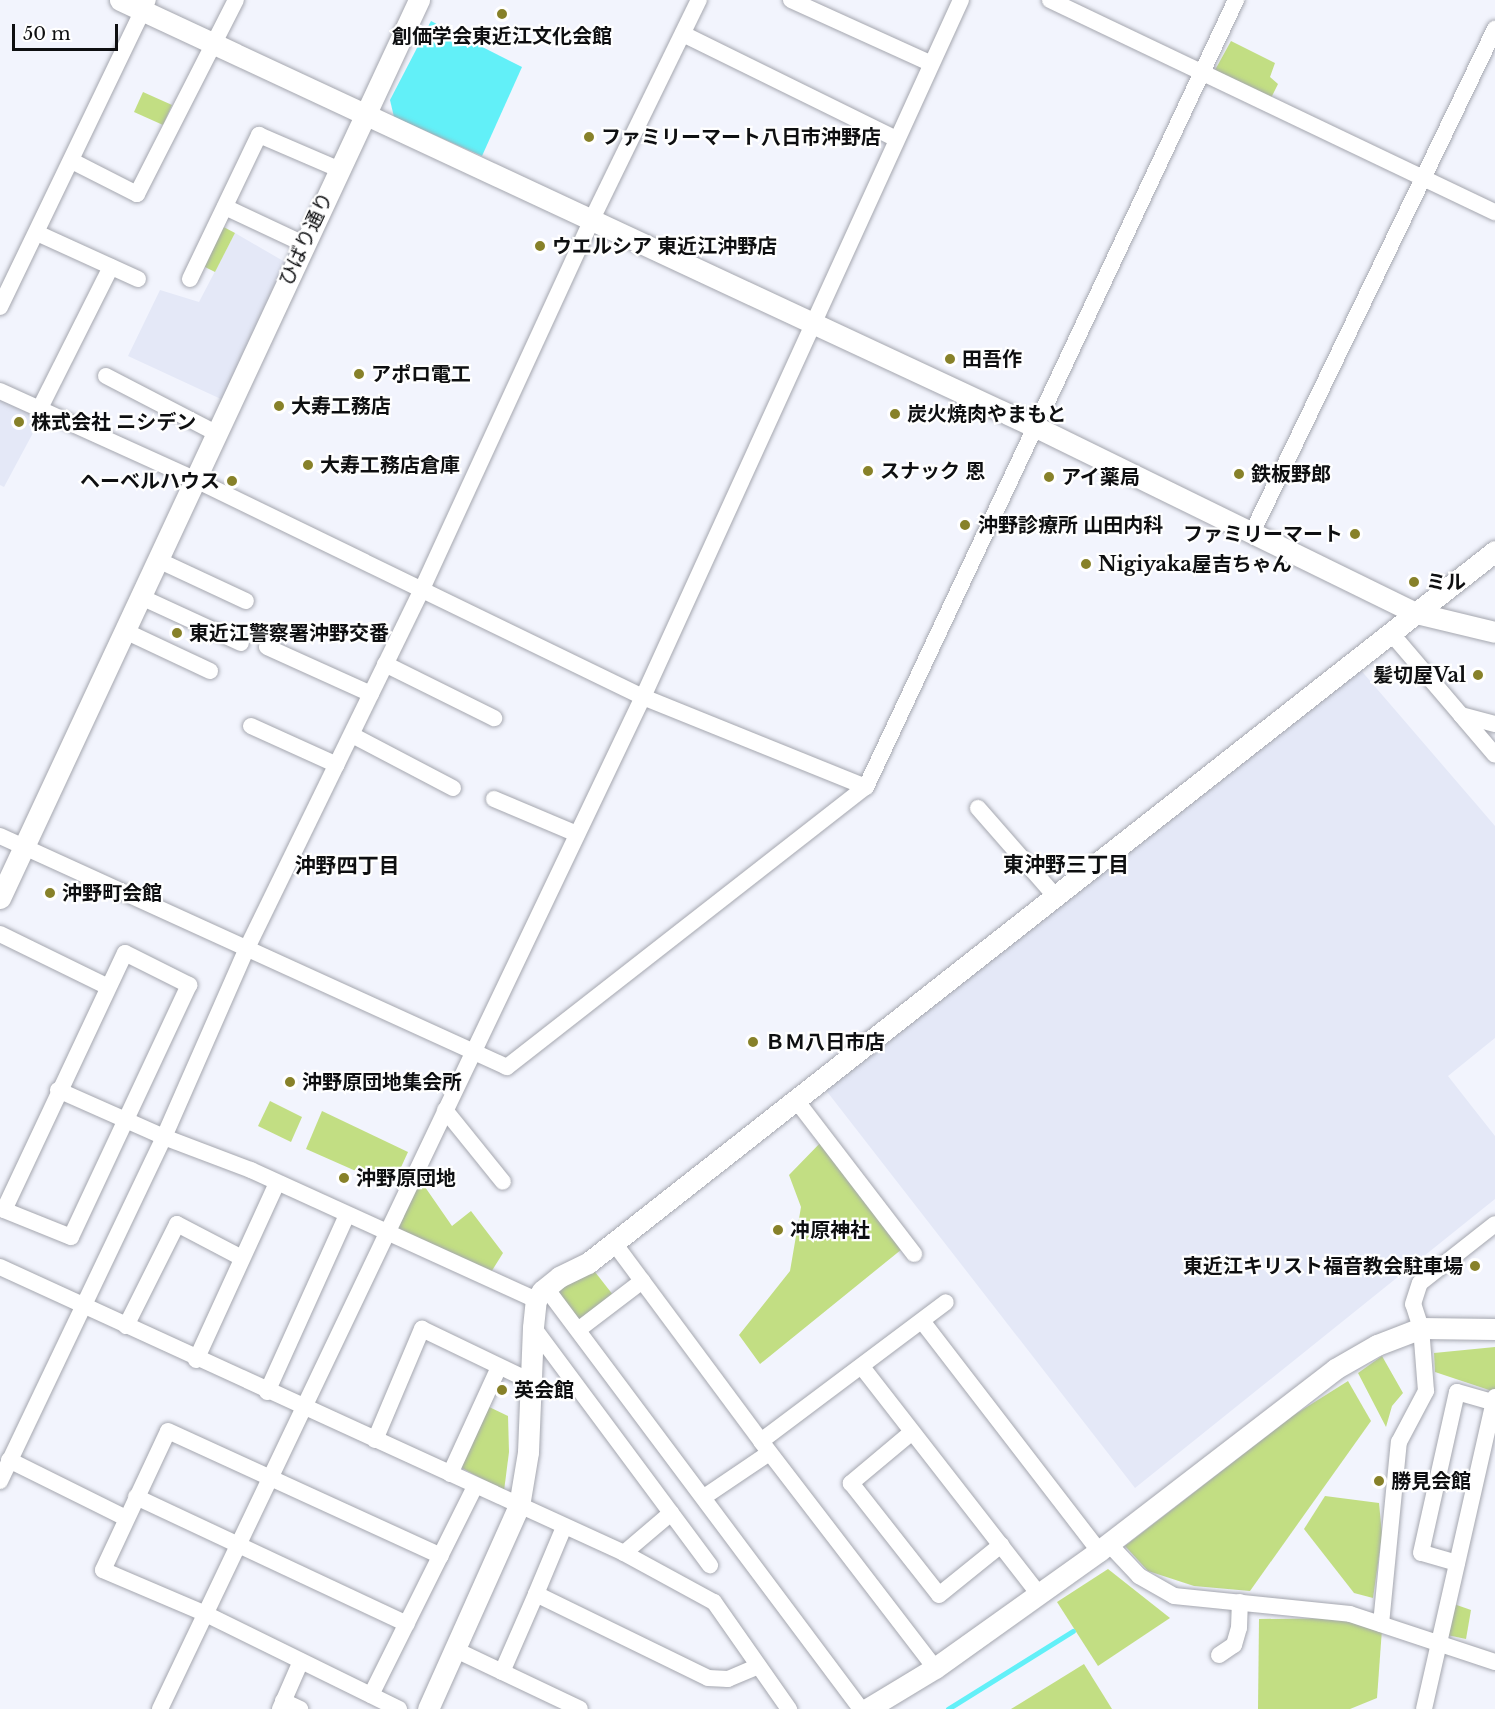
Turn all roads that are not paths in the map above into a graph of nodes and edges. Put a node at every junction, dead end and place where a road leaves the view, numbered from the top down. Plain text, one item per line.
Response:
1 (120, 0) edge
2 (236, 0) edge
3 (419, 0) edge
4 (699, 0) edge
5 (791, 0) edge
6 (961, 0) edge
7 (1050, 0) edge
8 (1236, 0) edge
9 (146, 6) edge
10 (1495, 29) edge
11 (683, 34) junction
12 (216, 46) junction
13 (930, 63) junction
14 (1205, 73) junction
15 (364, 113) junction
16 (896, 139) junction
17 (72, 160) junction
18 (338, 169) junction
19 (1424, 179) junction
20 (225, 207) junction
21 (1495, 212) edge
22 (591, 220) junction
23 (37, 233) junction
24 (304, 244) junction
25 (111, 267) junction
26 (138, 279) dead end
27 (190, 279) dead end
28 (0, 307) edge
29 (814, 323) junction
30 (106, 376) dead end
31 (0, 392) edge
32 (39, 410) junction
33 (1038, 428) junction
34 (218, 434) junction
35 (196, 480) junction
36 (1251, 535) junction
37 (1495, 551) edge
38 (158, 560) junction
39 (422, 589) junction
40 (141, 597) junction
41 (246, 601) dead end
42 (1416, 613) junction
43 (125, 631) junction
44 (1495, 632) edge
45 (1391, 633) junction
46 (241, 643) dead end
47 (267, 647) dead end
48 (385, 664) junction
49 (210, 671) dead end
50 (371, 694) junction
51 (643, 697) junction
52 (1461, 715) junction
53 (494, 718) dead end
54 (1495, 724) edge
55 (251, 726) dead end
56 (352, 735) junction
57 (1495, 755) edge
58 (337, 765) junction
59 (866, 787) junction
60 (453, 788) dead end
61 (494, 799) dead end
62 (978, 807) dead end
63 (577, 834) junction
64 (0, 836) edge
65 (24, 848) junction
66 (1055, 896) junction
67 (0, 898) edge
68 (0, 934) edge
69 (247, 948) junction
70 (108, 987) junction
71 (473, 1051) junction
72 (58, 1090) junction
73 (796, 1100) junction
74 (445, 1110) junction
75 (126, 1120) junction
76 (164, 1137) junction
77 (503, 1182) dead end
78 (277, 1183) junction
79 (347, 1215) junction
80 (1495, 1224) edge
81 (388, 1232) junction
82 (614, 1243) junction
83 (914, 1254) dead end
84 (242, 1258) junction
85 (0, 1267) edge
86 (642, 1281) junction
87 (541, 1294) junction
88 (946, 1302) dead end
89 (81, 1305) junction
90 (922, 1321) junction
91 (126, 1326) junction
92 (532, 1327) junction
93 (1420, 1328) junction
94 (1495, 1329) edge
95 (578, 1330) junction
96 (196, 1360) junction
97 (862, 1366) junction
98 (499, 1367) junction
99 (530, 1381) junction
100 (267, 1392) junction
101 (1495, 1401) edge
102 (303, 1408) junction
103 (912, 1432) junction
104 (375, 1440) junction
105 (765, 1447) junction
106 (9, 1460) junction
107 (450, 1474) junction
108 (270, 1478) junction
109 (0, 1481) edge
110 (475, 1486) junction
111 (136, 1497) junction
112 (704, 1497) junction
113 (519, 1506) junction
114 (670, 1513) junction
115 (126, 1518) junction
116 (564, 1527) junction
117 (238, 1545) junction
118 (1001, 1545) junction
119 (1104, 1548) junction
120 (624, 1553) junction
121 (441, 1556) junction
122 (1457, 1563) junction
123 (710, 1565) dead end
124 (536, 1594) junction
125 (1040, 1594) junction
126 (1240, 1602) junction
127 (206, 1614) junction
128 (407, 1624) junction
129 (1381, 1624) junction
130 (1439, 1646) junction
131 (456, 1650) junction
132 (1219, 1655) dead end
133 (301, 1661) junction
134 (1495, 1662) edge
135 (758, 1666) junction
136 (935, 1668) junction
137 (502, 1672) junction
138 (371, 1695) junction
139 (281, 1705) edge
140 (160, 1709) edge
141 (300, 1709) edge
142 (399, 1709) edge
143 (428, 1709) edge
144 (580, 1709) edge
145 (789, 1709) edge
146 (861, 1709) edge
147 (867, 1709) edge
148 (1424, 1709) edge

1 - 9 street
2 - 12 street
3 - 15 street, ひばり通り
4 - 11 street
5 - 13 street
6 - 13 street
7 - 14 street
8 - 14 street
9 - 12 street
9 - 17 street
10 - 19 street
11 - 16 street
11 - 22 street
12 - 15 street
12 - 17 street
13 - 16 street
14 - 19 street
14 - 33 street
15 - 18 street, ひばり通り
15 - 22 street
16 - 29 street
17 - 23 street
18 - 20 street
18 - 24 street, ひばり通り
19 - 21 street
19 - 36 street
20 - 24 street
20 - 27 street
22 - 29 street
22 - 39 street
23 - 25 street
23 - 28 street
24 - 34 street, ひばり通り
25 - 26 street
25 - 32 street
29 - 33 street
29 - 51 street
30 - 34 street
31 - 32 street
32 - 35 street
33 - 36 street
33 - 59 street
34 - 35 street, ひばり通り
35 - 38 street, ひばり通り
35 - 39 street
36 - 42 street
37 - 42 street
38 - 40 street, ひばり通り
38 - 41 street
39 - 48 street
39 - 51 street
40 - 43 street, ひばり通り
40 - 46 street
42 - 44 street
42 - 45 street
43 - 49 street
43 - 65 street, ひばり通り
45 - 52 street
45 - 66 street
47 - 50 street
48 - 50 street
48 - 53 street
50 - 56 street
51 - 59 street
51 - 63 street
52 - 54 street
52 - 57 street
55 - 58 street
56 - 58 street
56 - 60 street
58 - 69 street
59 - 71 street
61 - 63 street
62 - 66 street
63 - 71 street
64 - 65 street
65 - 67 street
65 - 69 street
66 - 73 street
68 - 70 street
69 - 71 street
69 - 76 street
70 - 72 street
70 - 75 street
71 - 74 street
72 - 75 street
72 - 75 street
73 - 82 street
73 - 83 street
74 - 77 street
74 - 81 street
75 - 76 street
76 - 78 street
76 - 89 street
78 - 79 street
78 - 84 street
79 - 81 street
79 - 100 street
80 - 93 street
81 - 87 street
81 - 102 street
82 - 86 street
82 - 87 street
84 - 91 street
84 - 96 street
85 - 89 street
86 - 95 street
86 - 105 street
87 - 92 street
87 - 95 street
88 - 90 street
89 - 91 street
89 - 106 street
90 - 97 street
90 - 119 street
91 - 96 street
92 - 99 street
92 - 114 street
93 - 94 street
93 - 119 street
93 - 129 street
95 - 112 street
96 - 100 street
97 - 103 street
97 - 105 street
98 - 99 street
98 - 104 street
98 - 107 street
99 - 113 street
100 - 102 street
101 - 122 street
101 - 122 street
102 - 104 street
102 - 108 street
103 - 118 street
103 - 118 street
104 - 107 street
105 - 112 street
105 - 136 street
106 - 109 street
106 - 115 street
107 - 110 street
108 - 111 street
108 - 117 street
108 - 121 street
110 - 113 street
110 - 121 street
111 - 115 street
111 - 117 street
112 - 146 street
113 - 116 street
113 - 131 street
114 - 120 street
114 - 123 street
115 - 127 street
116 - 120 street
116 - 124 street
117 - 127 street
117 - 128 street
118 - 125 street
119 - 125 street
119 - 126 street
120 - 135 street
121 - 128 street
122 - 130 street
124 - 135 street
124 - 137 street
125 - 136 street
126 - 129 street
126 - 132 street
127 - 133 street
127 - 140 street
128 - 138 street
129 - 130 street
130 - 134 street
130 - 148 street
131 - 137 street
131 - 143 street
133 - 138 street
133 - 139 street
135 - 145 street
136 - 147 street
137 - 144 street
138 - 142 street
139 - 141 street

